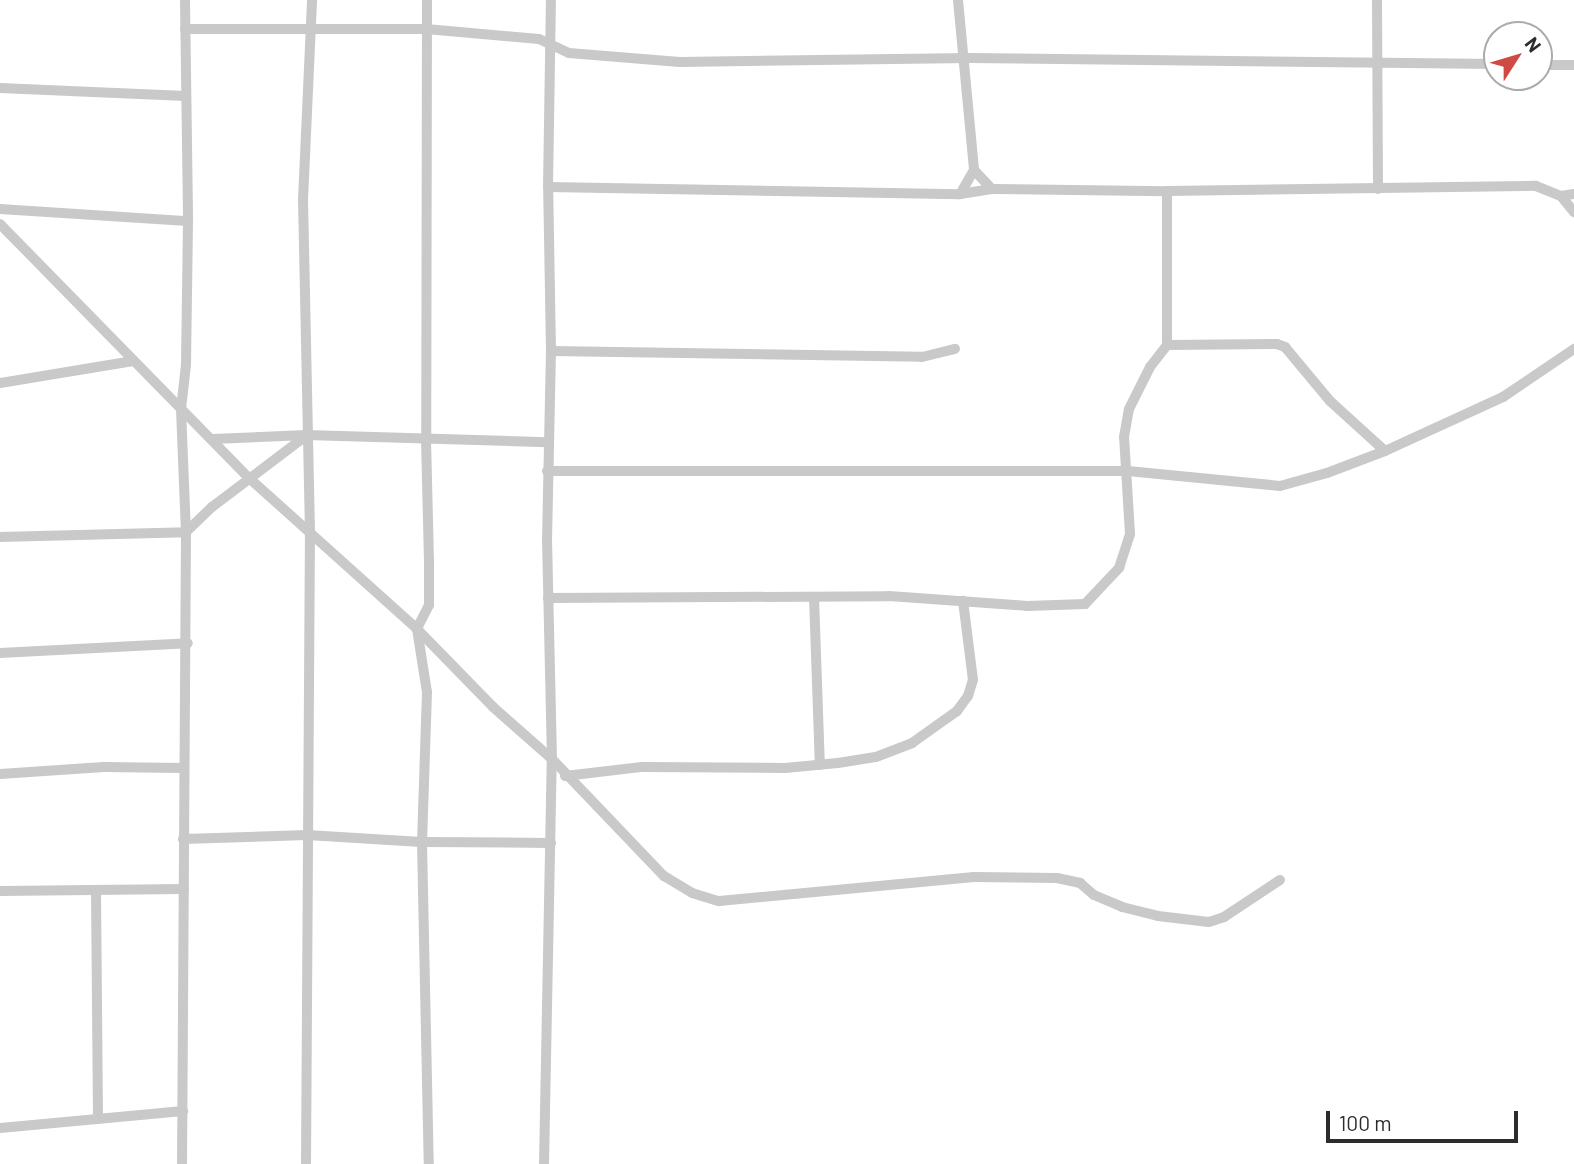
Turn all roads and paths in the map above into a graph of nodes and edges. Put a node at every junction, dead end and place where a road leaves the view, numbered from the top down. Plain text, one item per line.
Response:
1 (185, 0) edge
2 (313, 0) edge
3 (426, 0) edge
4 (551, 0) edge
5 (958, 0) edge
6 (1377, 0) edge
7 (310, 27) junction
8 (185, 29) junction
9 (426, 29) junction
10 (551, 43) junction
11 (963, 58) junction
12 (1377, 63) junction
13 (1483, 64) edge
14 (1553, 65) edge
15 (1574, 65) edge
16 (0, 88) edge
17 (186, 96) junction
18 (974, 170) junction
19 (548, 187) junction
20 (992, 189) junction
21 (1378, 189) junction
22 (1167, 191) junction
23 (960, 194) junction
24 (1574, 194) edge
25 (1561, 196) junction
26 (0, 209) edge
27 (1574, 212) edge
28 (188, 221) junction
29 (0, 223) edge
30 (1167, 345) junction
31 (956, 349) dead end
32 (1574, 349) edge
33 (551, 351) junction
34 (133, 361) junction
35 (0, 383) edge
36 (181, 409) junction
37 (306, 435) junction
38 (212, 439) junction
39 (426, 439) junction
40 (547, 442) junction
41 (1385, 451) junction
42 (547, 471) junction
43 (1128, 471) junction
44 (249, 478) junction
45 (186, 533) junction
46 (310, 533) junction
47 (0, 537) edge
48 (814, 597) junction
49 (548, 598) junction
50 (963, 601) junction
51 (417, 629) junction
52 (188, 643) junction
53 (0, 653) edge
54 (552, 760) junction
55 (820, 765) junction
56 (183, 768) junction
57 (0, 775) edge
58 (565, 776) junction
59 (307, 835) junction
60 (183, 839) junction
61 (422, 842) junction
62 (551, 843) junction
63 (1280, 880) dead end
64 (184, 889) junction
65 (96, 890) junction
66 (0, 891) edge
67 (183, 1111) junction
68 (98, 1119) junction
69 (0, 1128) edge
70 (182, 1164) edge
71 (306, 1164) edge
72 (429, 1164) edge
73 (544, 1164) edge

1 - 8 street
2 - 7 street
3 - 9 street
4 - 10 street
5 - 11 street
6 - 12 street
7 - 8 street
7 - 9 street
7 - 37 street
8 - 17 street
9 - 10 street
9 - 39 street
10 - 11 street
10 - 19 street
11 - 12 street
11 - 18 street
12 - 13 street
12 - 21 street
14 - 15 street
16 - 17 street
17 - 28 street
18 - 20 street
18 - 23 street
19 - 23 street
19 - 33 street
20 - 22 street
20 - 23 street
21 - 22 street
21 - 25 street
22 - 30 street
24 - 25 street
25 - 27 street
26 - 28 street
28 - 36 street
29 - 34 street
30 - 41 street
30 - 43 street
31 - 33 street
32 - 41 street
33 - 40 street
34 - 35 street
34 - 36 street
36 - 38 street
36 - 45 street
37 - 38 street
37 - 39 street
37 - 44 street
37 - 46 street
38 - 44 street
39 - 40 street
39 - 51 street
40 - 42 street
41 - 43 street
42 - 43 street
42 - 49 street
43 - 50 street
44 - 45 street
44 - 46 street
45 - 47 street
45 - 52 street
46 - 51 street
46 - 59 street
48 - 49 street
48 - 50 street
48 - 55 street
49 - 54 street
50 - 55 street
51 - 54 street
51 - 61 street
52 - 53 street
52 - 56 street
54 - 58 street
54 - 62 street
55 - 58 street
56 - 57 street
56 - 60 street
58 - 63 street
59 - 60 street
59 - 61 street
59 - 71 street
60 - 64 street
61 - 62 street
61 - 72 street
62 - 73 street
64 - 65 street
64 - 67 street
65 - 66 street
65 - 68 street
67 - 68 street
67 - 70 street
68 - 69 street

